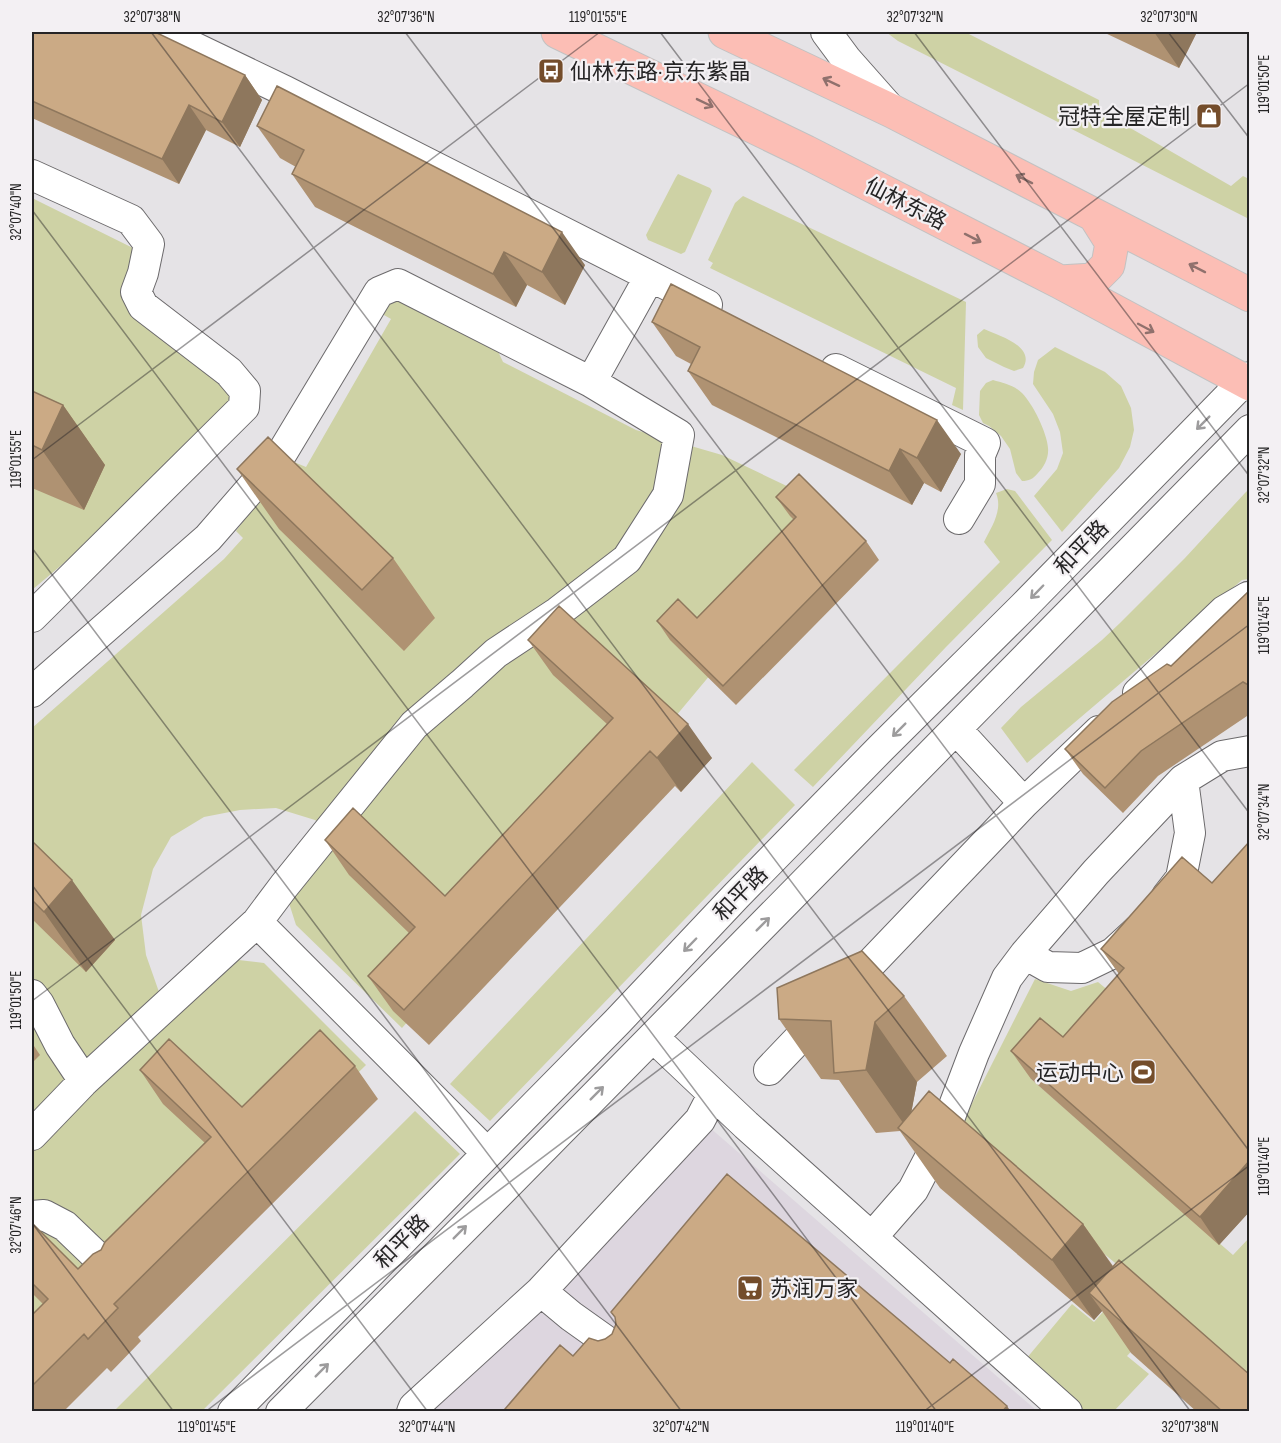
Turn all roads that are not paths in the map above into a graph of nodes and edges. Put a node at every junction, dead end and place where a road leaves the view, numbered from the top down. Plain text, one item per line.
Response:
1 (162, 32) edge
2 (558, 32) edge
3 (724, 32) edge
4 (762, 32) edge
5 (768, 32) edge
6 (826, 32) edge
7 (892, 111) junction
8 (32, 175) edge
9 (1095, 216) junction
10 (650, 276) junction
11 (1060, 282) junction
12 (1250, 295) edge
13 (733, 318) edge
14 (817, 360) edge
15 (1248, 381) edge
16 (591, 382) junction
17 (1250, 430) edge
18 (959, 519) dead end
19 (1250, 598) edge
20 (32, 616) edge
21 (32, 692) edge
22 (956, 729) junction
23 (1250, 751) edge
24 (1183, 780) junction
25 (1024, 803) junction
26 (257, 922) junction
27 (1025, 954) junction
28 (32, 995) edge
29 (653, 1037) junction
30 (769, 1070) dead end
31 (84, 1081) junction
32 (713, 1095) junction
33 (32, 1135) edge
34 (487, 1153) junction
35 (32, 1216) edge
36 (872, 1237) junction
37 (112, 1271) edge
38 (542, 1291) junction
39 (616, 1348) edge
40 (233, 1412) edge
41 (281, 1412) edge
42 (412, 1412) edge
43 (1067, 1412) edge

1 - 10 street
2 -> 11 main road, 仙林东路
7 -> 3 main road
4 - 5 street
6 - 7 street
9 -> 7 main road
8 - 20 street
9 - 11 main road
12 -> 9 main road
10 - 13 street
10 - 16 street
11 -> 15 main road, 仙林东路
14 - 18 street
15 -> 34 street, 和平路
16 - 21 street
16 - 26 street
17 - 22 street, 和平路
19 - 25 street
22 - 25 street
29 -> 22 street, 和平路
23 - 24 street
24 - 27 street
24 - 27 street
25 - 30 street
26 - 31 street
26 - 34 street
27 - 36 street
28 - 31 street
29 - 32 street
41 -> 29 street, 和平路
31 - 33 street
32 - 36 street
32 - 38 street
34 - 40 street, 和平路
35 - 37 street
36 - 43 street
38 - 39 street
38 - 42 street

